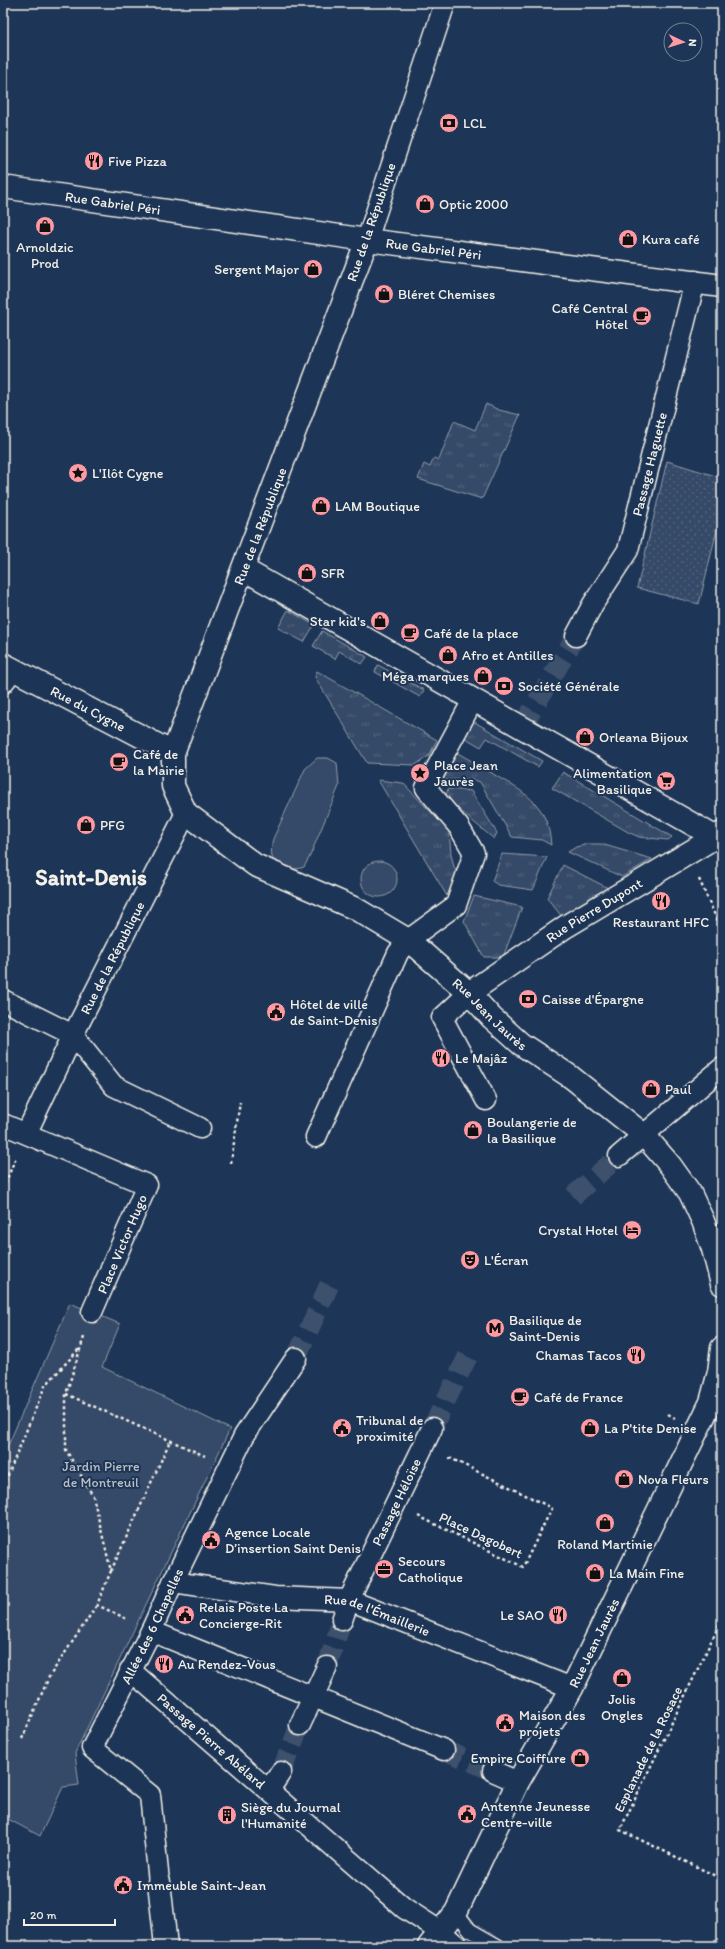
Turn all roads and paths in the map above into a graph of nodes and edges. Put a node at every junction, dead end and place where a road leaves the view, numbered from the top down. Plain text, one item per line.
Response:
1 (445, 3) edge
2 (3, 187) edge
3 (367, 240) junction
4 (695, 281) junction
5 (722, 286) edge
6 (243, 569) junction
7 (576, 636) tunnel mouth
8 (6, 672) edge
9 (473, 700) junction
10 (173, 753) junction
11 (186, 813) junction
12 (718, 835) edge
13 (687, 853) junction
14 (722, 931) edge
15 (408, 940) junction
16 (469, 993) junction
17 (3, 1000) edge
18 (73, 1035) junction
19 (722, 1068) edge
20 (486, 1100) dead end
21 (240, 1102) dead end
22 (3, 1124) edge
23 (200, 1128) dead end
24 (27, 1132) junction
25 (644, 1135) junction
26 (316, 1136) dead end
27 (619, 1156) tunnel mouth
28 (231, 1164) dead end
29 (3, 1189) edge
30 (722, 1284) edge
31 (92, 1312) joint
32 (80, 1348) junction
33 (722, 1348) edge
34 (296, 1358) tunnel mouth
35 (66, 1394) junction
36 (428, 1437) joint
37 (170, 1441) junction
38 (229, 1468) junction
39 (3, 1487) edge
40 (395, 1505) junction
41 (111, 1571) junction
42 (173, 1582) junction
43 (349, 1600) junction
44 (97, 1605) junction
45 (722, 1619) edge
46 (342, 1620) tunnel mouth
47 (151, 1631) junction
48 (327, 1667) tunnel mouth
49 (130, 1670) junction
50 (572, 1688) junction
51 (314, 1697) junction
52 (300, 1725) tunnel mouth
53 (22, 1739) dead end
54 (444, 1750) tunnel mouth
55 (493, 1771) tunnel mouth
56 (281, 1772) tunnel mouth
57 (518, 1782) junction
58 (270, 1790) junction
59 (722, 1879) edge
60 (159, 1882) joint
61 (456, 1912) junction
62 (435, 1939) edge
63 (166, 1946) edge
64 (457, 1946) edge
65 (498, 1946) edge

1 - 3 street, Rue de la République
2 - 3 street, Rue Gabriel Péri
3 - 4 street, Rue Gabriel Péri
3 - 6 street, Rue de la République
4 - 5 street, Rue Gabriel Péri
4 - 7 street, Passage Haguette
6 - 9 street
6 - 10 street, Rue de la République
8 - 10 street, Rue du Cygne
9 - 12 street
9 - 15 street
10 - 11 street, Rue de la République
11 - 15 street, Rue Jean Jaurès
11 - 18 street, Rue de la République
12 - 13 street, Rue Pierre Dupont
13 - 14 path
13 - 16 street, Rue Pierre Dupont
15 - 16 street, Rue Jean Jaurès
15 - 26 street
16 - 20 street
16 - 25 street, Rue Jean Jaurès
17 - 18 street
18 - 23 street
18 - 24 street
19 - 25 street
21 - 28 path
22 - 24 street, Place Victor Hugo
24 - 29 path
24 - 31 street, Place Victor Hugo
25 - 27 street
25 - 30 street, Rue Jean Jaurès
31 - 32 path
32 - 35 path
32 - 39 path
33 - 50 street, Rue Jean Jaurès
34 - 38 street, Allée des 6 Chapelles
35 - 37 path
35 - 41 path
36 - 40 street, Passage Héloïse
36 - 40 path, Place Dagobert
37 - 38 path
37 - 41 path
38 - 42 street, Allée des 6 Chapelles
40 - 43 street, Passage Héloïse
41 - 44 path
42 - 43 street, Rue de l'Émaillerie
42 - 47 street, Allée des 6 Chapelles
43 - 46 street, Passage Héloïse
43 - 50 street, Rue de l'Émaillerie
44 - 47 path
44 - 53 path
45 - 59 path, Esplanade de la Rosace
47 - 49 street, Allée des 6 Chapelles
47 - 51 street
48 - 51 street
49 - 58 street, Passage Pierre Abélard
49 - 60 street, Allée des 6 Chapelles
50 - 57 street, Rue Jean Jaurès
51 - 52 street
51 - 54 street
55 - 57 street
56 - 58 street
57 - 61 street, Rue Jean Jaurès
58 - 62 street, Passage Pierre Abélard
60 - 63 street
61 - 62 street, Rue Jean Jaurès
61 - 65 lane
62 - 64 street, Passage Pierre Abélard

